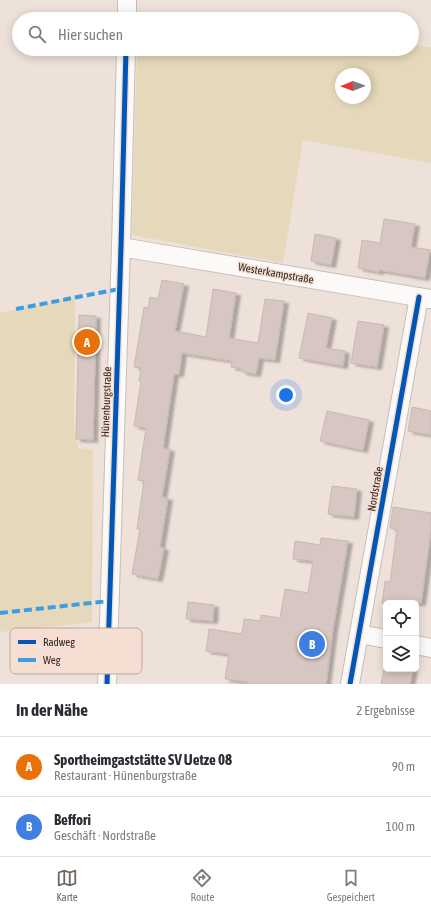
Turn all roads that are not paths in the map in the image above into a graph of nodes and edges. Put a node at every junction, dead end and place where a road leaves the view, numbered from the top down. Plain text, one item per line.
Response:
1 (127, 0) edge
2 (127, 12) edge
3 (126, 56) edge
4 (121, 247) junction
5 (425, 298) edge
6 (109, 628) edge
7 (359, 634) junction
8 (383, 638) edge
9 (419, 646) edge
10 (431, 648) edge
11 (107, 674) edge
12 (107, 684) edge
13 (350, 684) edge

1 - 2 street
3 - 4 street, Hünenburgstraße
4 - 5 street, Westerkampstraße
4 - 6 street, Hünenburgstraße
5 - 7 street, Nordstraße
7 - 8 street
7 - 13 street, Nordstraße
9 - 10 street
11 - 12 street, Hünenburgstraße

